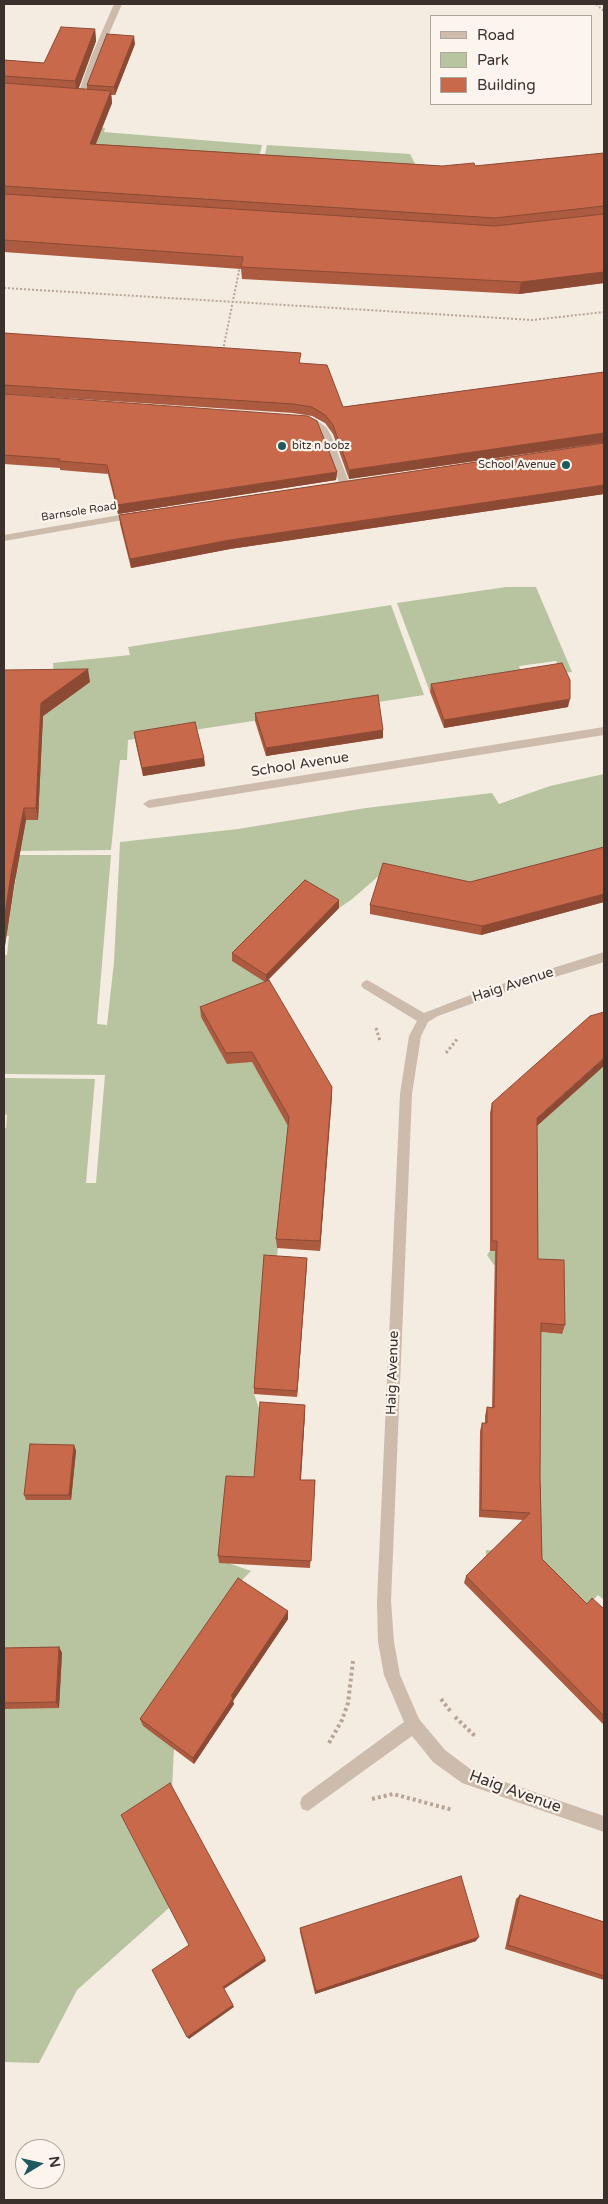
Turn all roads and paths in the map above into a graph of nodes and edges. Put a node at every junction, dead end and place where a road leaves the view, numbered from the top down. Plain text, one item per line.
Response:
1 (118, 4) edge
2 (596, 4) edge
3 (604, 11) edge
4 (62, 96) edge
5 (82, 97) junction
6 (91, 98) edge
7 (240, 265) edge
8 (4, 288) edge
9 (233, 302) junction
10 (604, 312) edge
11 (221, 357) edge
12 (293, 418) edge
13 (345, 485) edge
14 (146, 514) edge
15 (4, 538) edge
16 (604, 731) edge
17 (149, 804) dead end
18 (604, 956) edge
19 (367, 985) dead end
20 (424, 1019) junction
21 (461, 1035) dead end
22 (442, 1061) dead end
23 (354, 1654) dead end
24 (436, 1692) dead end
25 (413, 1726) junction
26 (477, 1738) dead end
27 (327, 1746) dead end
28 (364, 1802) dead end
29 (308, 1803) dead end
30 (457, 1811) dead end
31 (604, 1824) edge

1 - 5 street
2 - 3 path
4 - 5 street
5 - 6 street
7 - 9 path
8 - 9 path
9 - 10 path
9 - 11 path
12 - 13 street
14 - 15 street, Barnsole Road
16 - 17 street, School Avenue
18 - 20 street, Haig Avenue
19 - 20 street
20 - 25 street, Haig Avenue
21 - 22 path
23 - 27 path
24 - 26 path
25 - 29 street
25 - 31 street, Haig Avenue
28 - 30 path

